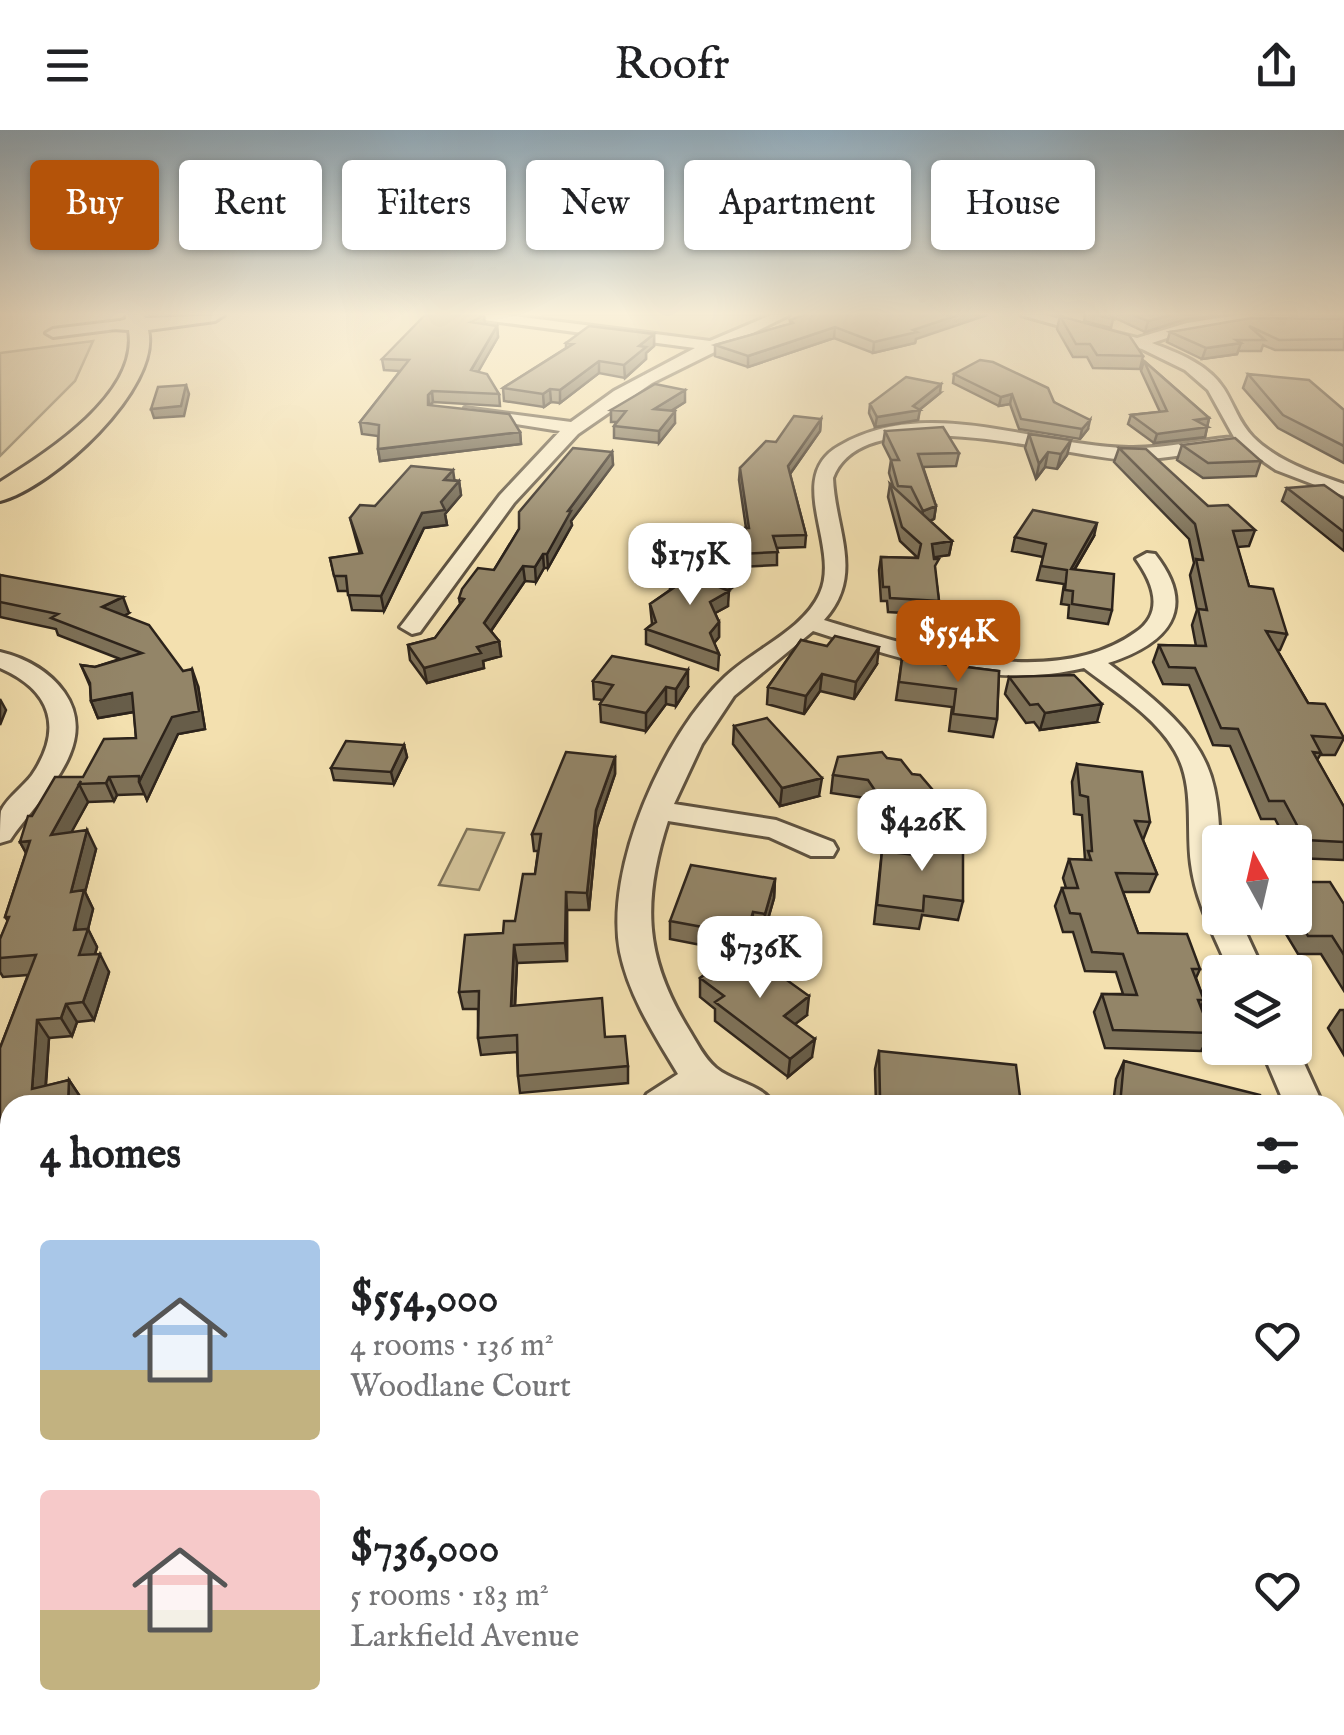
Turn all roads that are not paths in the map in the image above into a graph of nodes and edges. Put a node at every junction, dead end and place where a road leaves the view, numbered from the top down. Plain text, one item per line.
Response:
1 (98, 390) edge
2 (121, 390) edge
3 (630, 390) edge
4 (1214, 390) edge
5 (456, 411) edge
6 (575, 428) junction
7 (1247, 442) junction
8 (0, 476) edge
9 (1344, 490) edge
10 (0, 494) edge
11 (1147, 559) dead end
12 (808, 622) junction
13 (412, 628) dead end
14 (0, 658) edge
15 (1090, 660) junction
16 (656, 810) junction
17 (1202, 825) edge
18 (0, 832) edge
19 (822, 849) dead end
20 (1286, 1065) edge
21 (701, 1078) junction
22 (675, 1095) edge
23 (734, 1095) edge
24 (1300, 1095) edge

1 - 8 main road
2 - 10 main road
3 - 6 street
4 - 7 street
5 - 6 street
6 - 13 street
7 - 9 street
7 - 12 street
11 - 15 street
12 - 15 street
12 - 16 street
14 - 18 street
15 - 17 street
16 - 19 street
16 - 21 street
20 - 24 street
21 - 22 street
21 - 23 street

